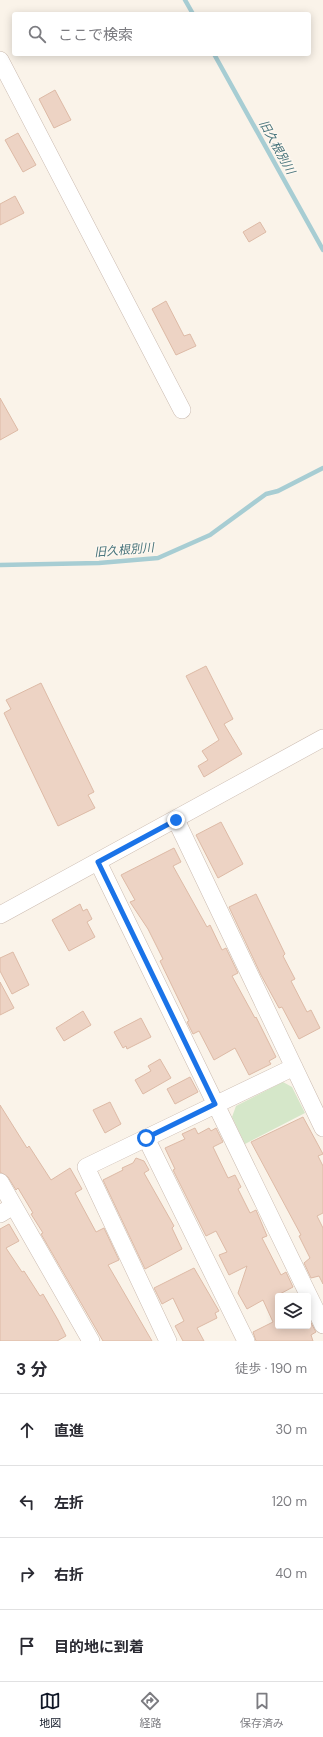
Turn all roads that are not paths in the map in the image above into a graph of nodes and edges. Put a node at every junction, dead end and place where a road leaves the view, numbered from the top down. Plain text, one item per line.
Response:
1 (0, 60) edge
2 (182, 410) dead end
3 (323, 738) edge
4 (176, 820) junction
5 (98, 862) junction
6 (0, 916) edge
7 (294, 1067) junction
8 (215, 1104) junction
9 (323, 1128) edge
10 (146, 1138) junction
11 (0, 1182) edge
12 (7, 1210) edge
13 (323, 1326) edge
14 (91, 1341) edge
15 (168, 1341) edge
16 (246, 1341) edge

1 - 2 street
3 - 4 street
4 - 5 street
4 - 7 street
5 - 6 street
5 - 8 street
7 - 8 street
7 - 9 street
8 - 10 street
8 - 13 street
10 - 15 street
10 - 16 street
11 - 12 street
12 - 14 street

